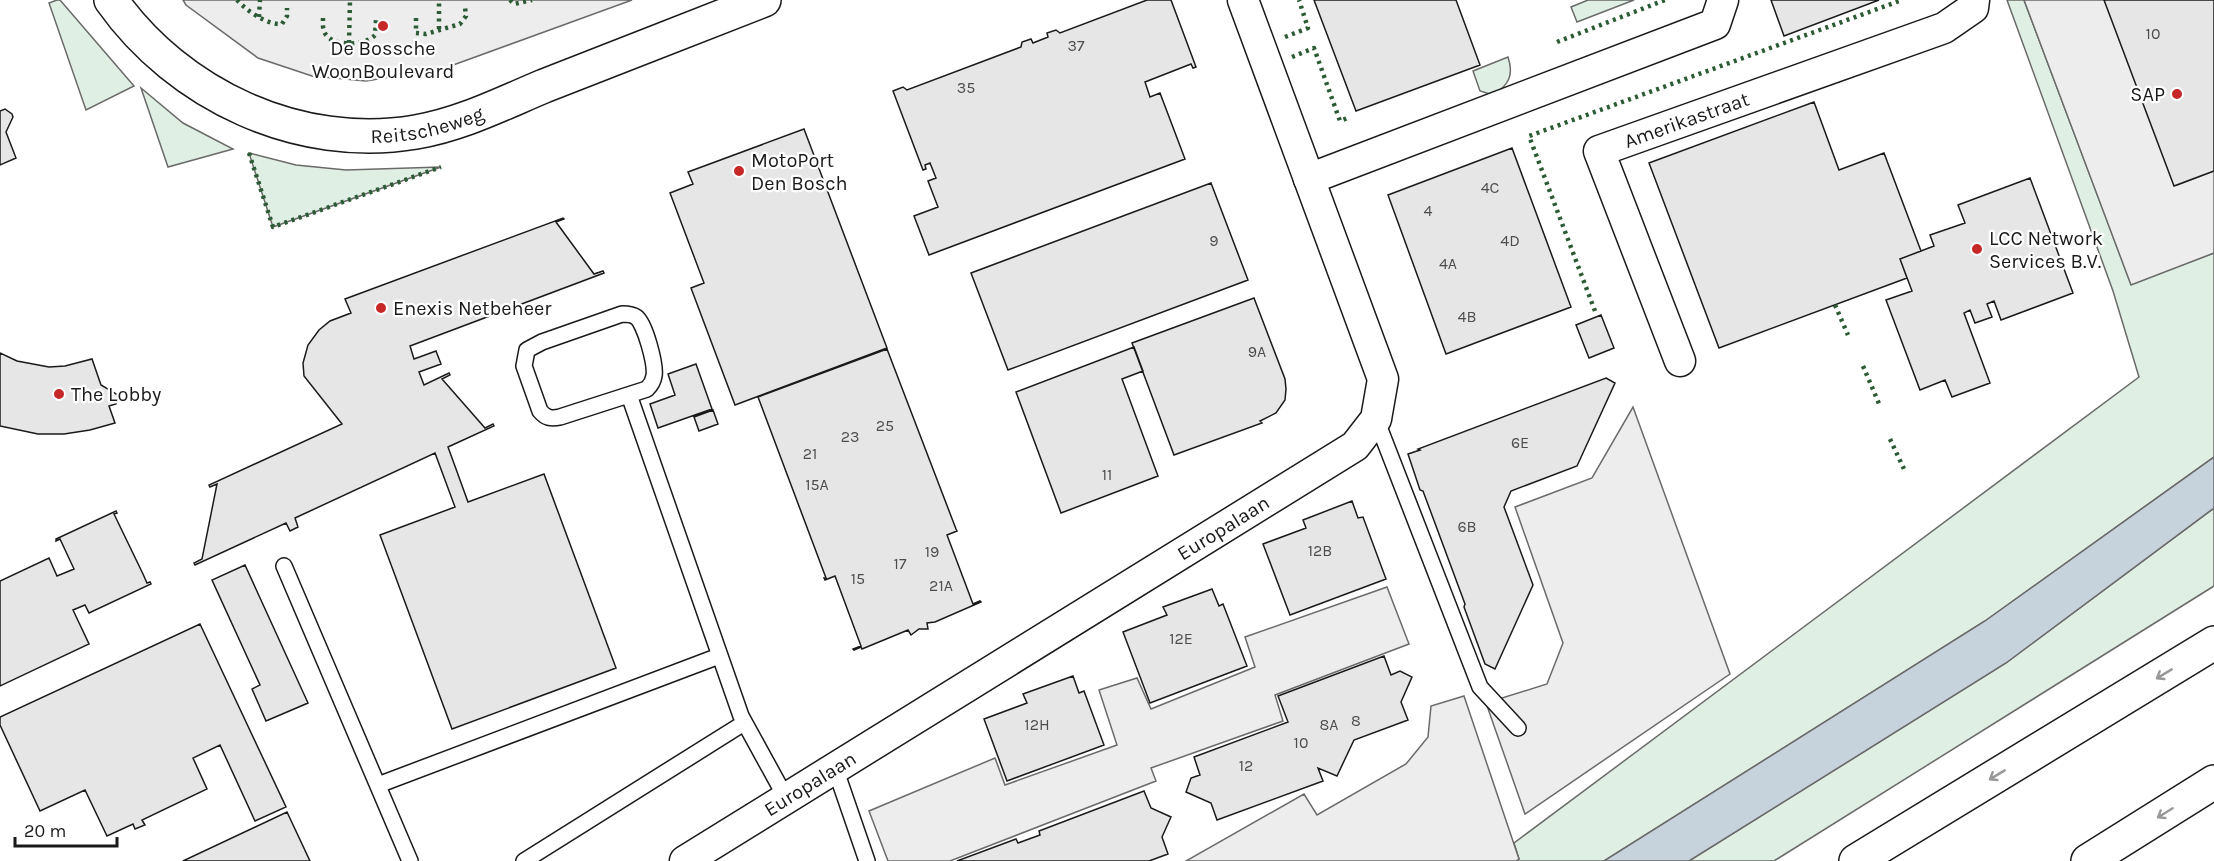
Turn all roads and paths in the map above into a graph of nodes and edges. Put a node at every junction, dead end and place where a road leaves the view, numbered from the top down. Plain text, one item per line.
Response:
1 (111, 0) edge
2 (764, 0) edge
3 (1243, 0) edge
4 (1723, 0) edge
5 (1974, 0) edge
6 (1309, 179) junction
7 (1680, 361) dead end
8 (628, 395) junction
9 (1376, 419) junction
10 (284, 566) dead end
11 (2214, 643) edge
12 (719, 656) junction
13 (744, 723) junction
14 (1518, 728) dead end
15 (835, 768) junction
16 (2214, 782) edge
17 (378, 785) junction
18 (786, 798) junction
19 (410, 861) edge
20 (524, 861) edge
21 (685, 861) edge
22 (867, 861) edge
23 (1856, 861) edge
24 (2088, 861) edge

1 - 2 main road, Reitscheweg
3 - 6 street, Europalaan
4 - 6 street
5 - 7 street, Amerikastraat
6 - 9 street, Europalaan
8 - 8 lane
8 - 12 lane
9 - 14 lane
9 - 15 street, Europalaan
10 - 17 lane
11 -> 23 main road
12 - 13 lane
12 - 17 lane
13 - 18 lane
13 - 20 lane
15 - 18 street, Europalaan
15 - 22 lane
16 -> 24 main road
17 - 19 lane
18 - 21 street, Europalaan

